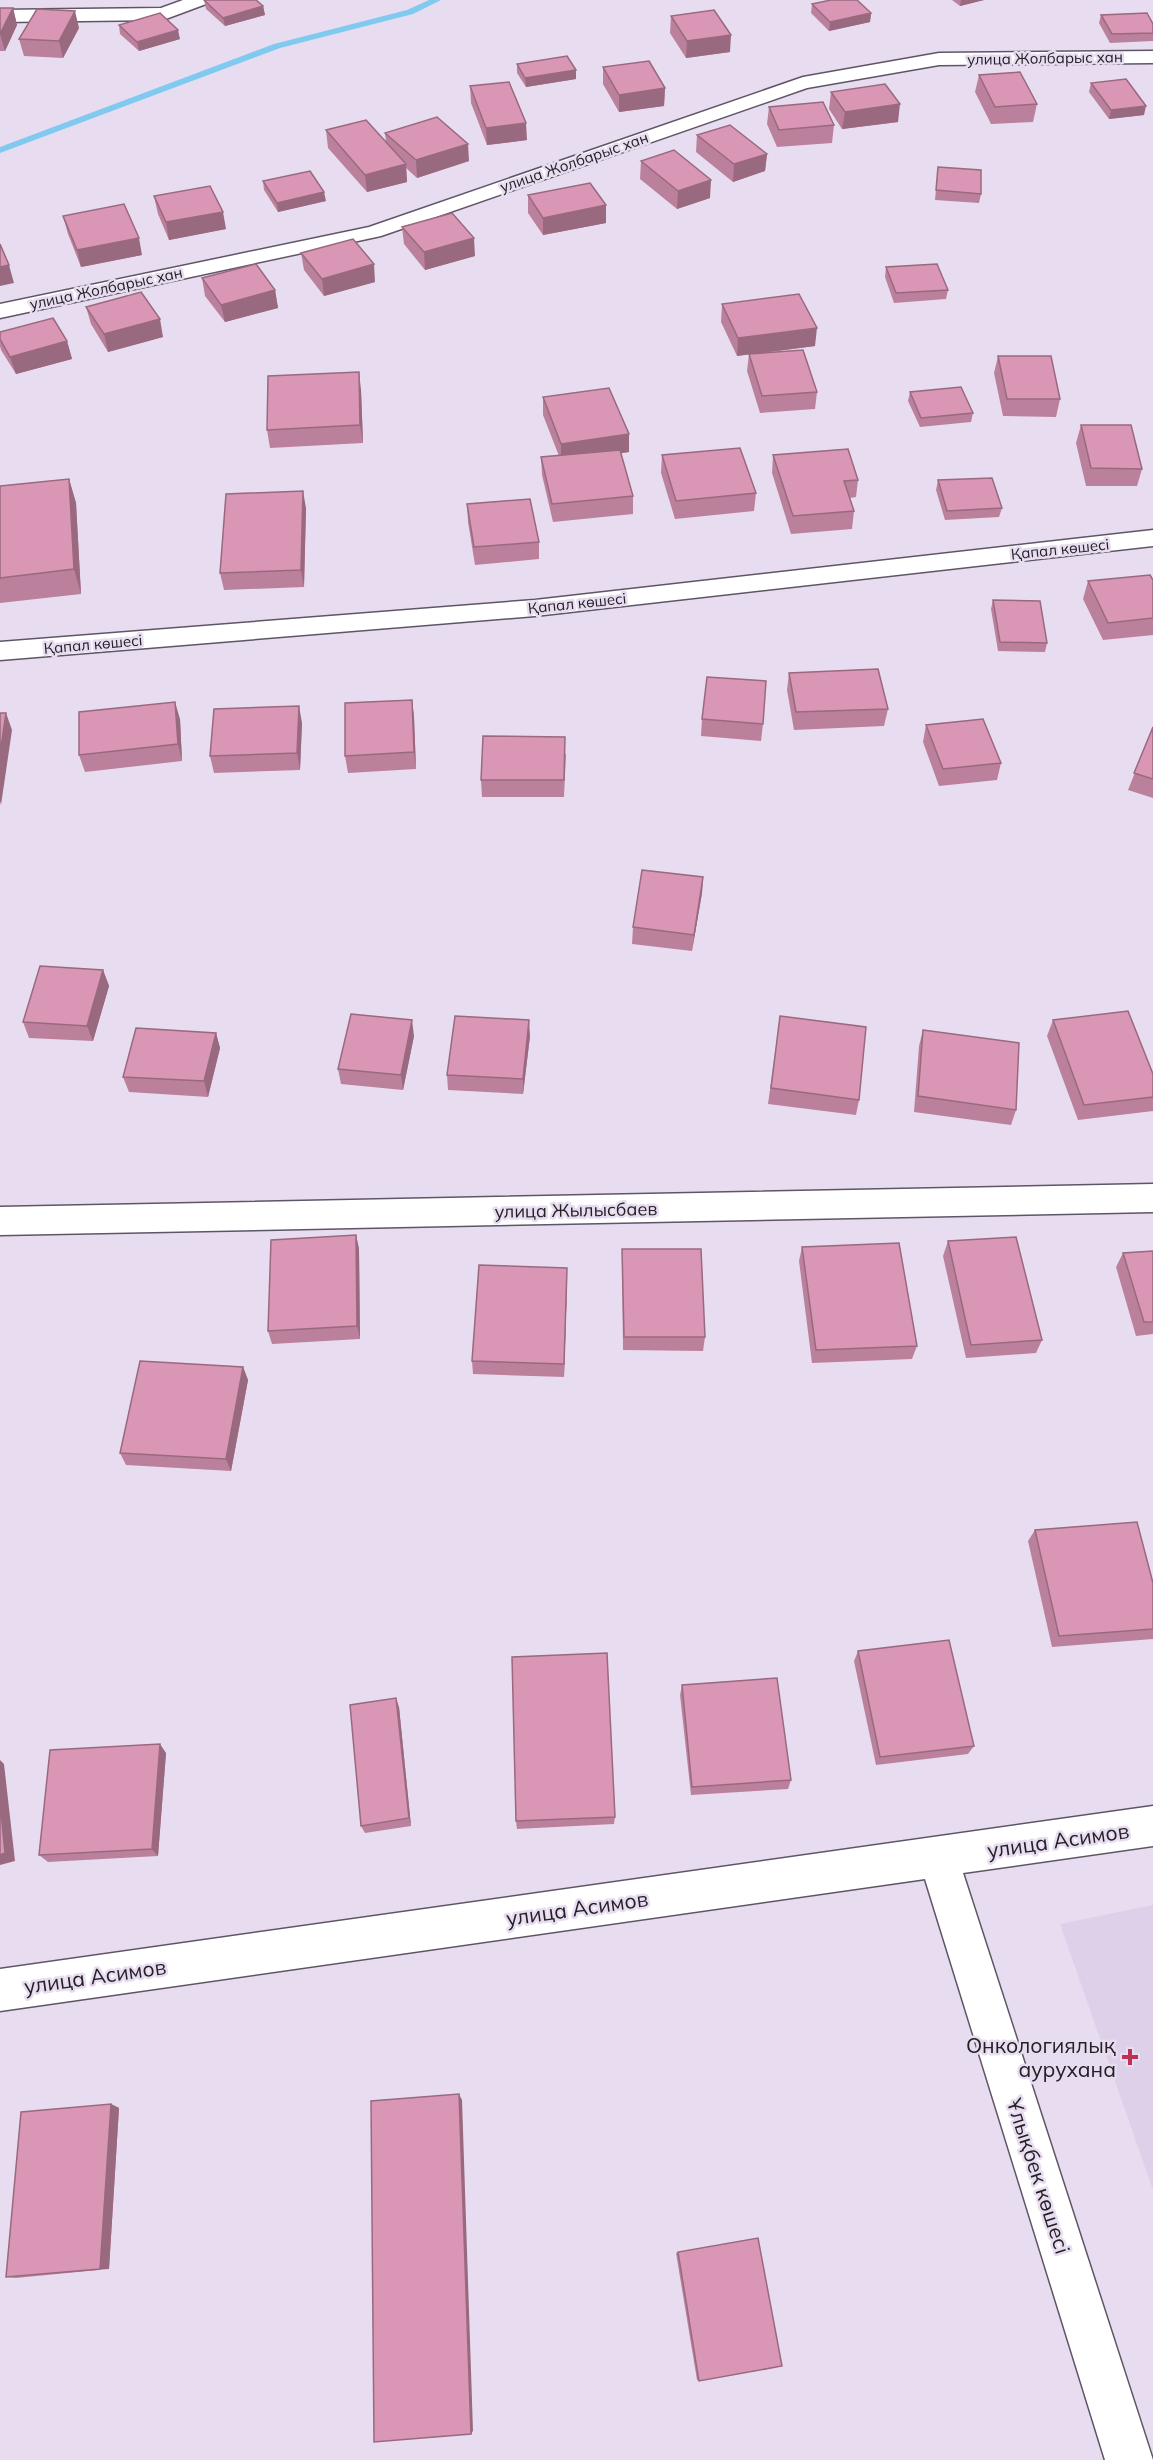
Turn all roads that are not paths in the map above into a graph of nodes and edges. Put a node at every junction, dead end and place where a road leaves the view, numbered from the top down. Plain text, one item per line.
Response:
1 (200, 0) edge
2 (0, 16) edge
3 (1153, 57) edge
4 (0, 311) edge
5 (1153, 538) edge
6 (0, 651) edge
7 (1153, 1198) edge
8 (0, 1221) edge
9 (1153, 1826) edge
10 (938, 1857) junction
11 (0, 1990) edge
12 (1129, 2460) edge

1 - 2 street
3 - 4 street, улица Жолбарыс хан
5 - 6 street, Қапал көшесі
7 - 8 street, улица Жылысбаев
9 - 10 street, улица Асимов
10 - 11 street, улица Асимов
10 - 12 street, Ұлықбек көшесі

